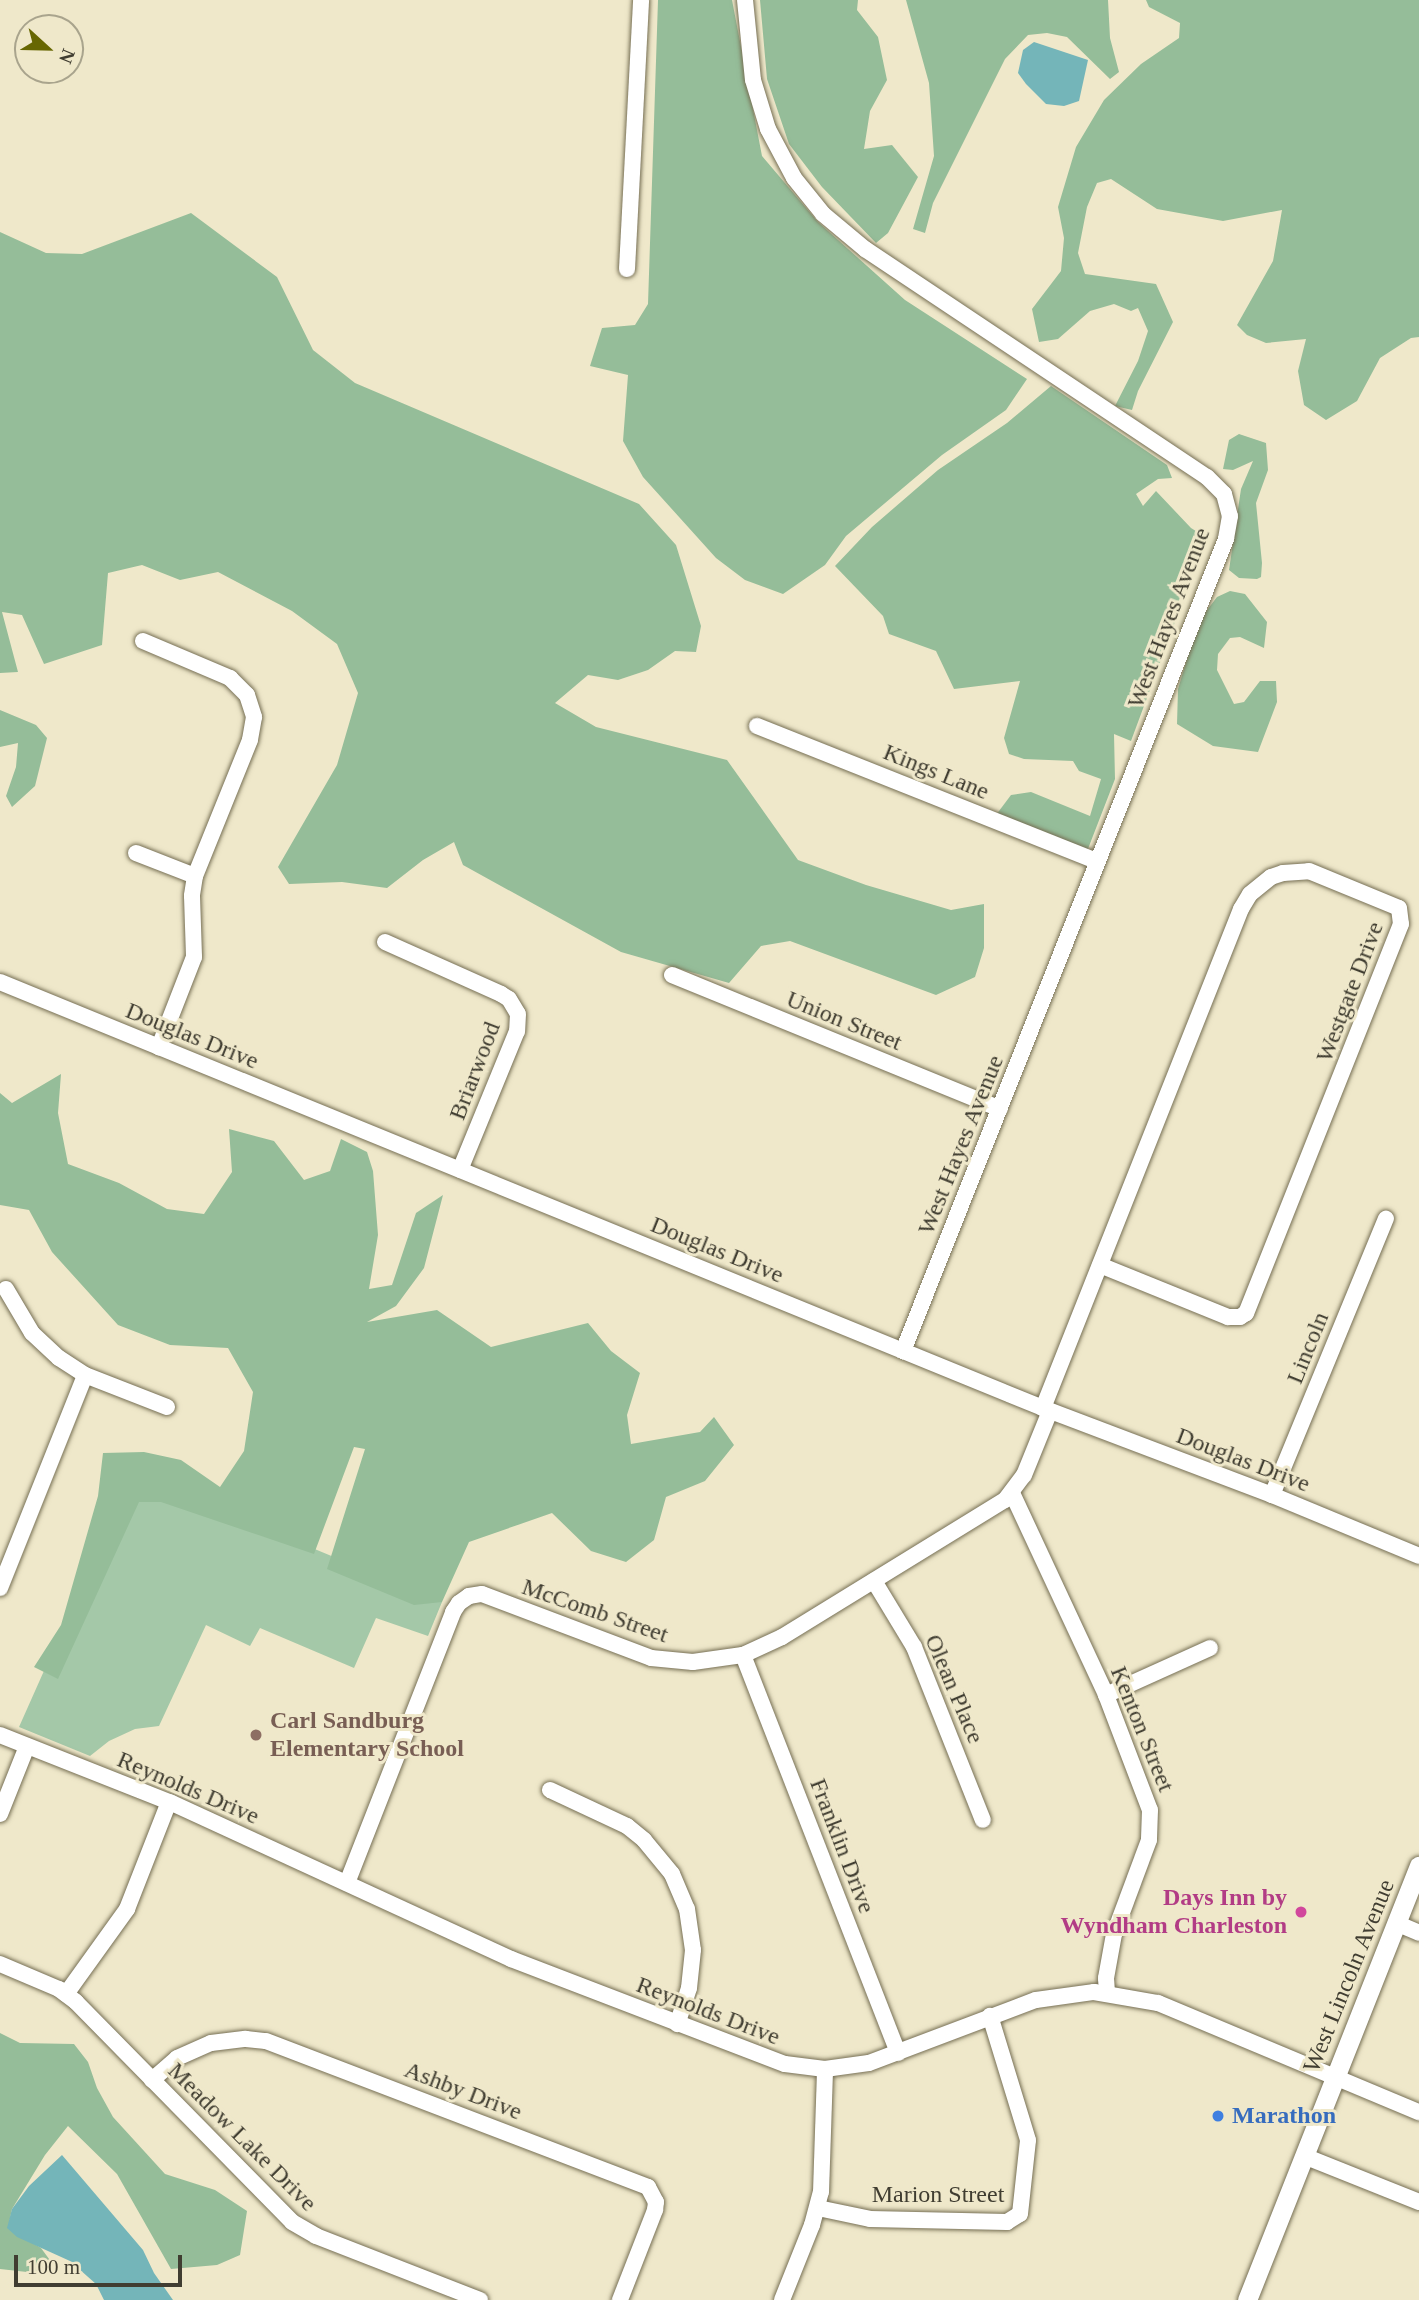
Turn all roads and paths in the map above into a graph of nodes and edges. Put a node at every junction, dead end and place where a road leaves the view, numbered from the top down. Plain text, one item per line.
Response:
1 (641, 0) edge
2 (745, 0) edge
3 (627, 269) dead end
4 (143, 641) dead end
5 (757, 726) dead end
6 (136, 853) dead end
7 (1097, 861) junction
8 (195, 877) junction
9 (385, 942) dead end
10 (672, 975) dead end
11 (0, 982) edge
12 (159, 1047) junction
13 (1000, 1109) junction
14 (460, 1170) junction
15 (1386, 1219) dead end
16 (1100, 1265) junction
17 (6, 1289) dead end
18 (903, 1351) junction
19 (85, 1375) junction
20 (167, 1407) dead end
21 (1047, 1409) junction
22 (1012, 1493) junction
23 (1272, 1495) junction
24 (1419, 1556) edge
25 (874, 1581) junction
26 (0, 1588) edge
27 (1210, 1648) dead end
28 (743, 1655) junction
29 (1106, 1695) junction
30 (0, 1735) edge
31 (27, 1746) junction
32 (550, 1790) dead end
33 (169, 1802) junction
34 (0, 1814) edge
35 (983, 1820) dead end
36 (1419, 1866) edge
37 (347, 1883) junction
38 (1396, 1923) junction
39 (1419, 1933) edge
40 (0, 1964) edge
41 (1107, 1993) junction
42 (66, 1994) junction
43 (990, 2016) junction
44 (677, 2024) junction
45 (898, 2053) junction
46 (825, 2069) junction
47 (1335, 2078) junction
48 (152, 2080) junction
49 (1419, 2112) edge
50 (1304, 2156) junction
51 (1419, 2202) edge
52 (818, 2208) junction
53 (480, 2300) edge
54 (620, 2300) edge
55 (782, 2300) edge
56 (1247, 2300) edge

1 - 3 street
2 - 7 street, West Hayes Avenue
4 - 8 street
5 - 7 street, Kings Lane
6 - 8 street
7 - 13 street, West Hayes Avenue
8 - 12 street
9 - 14 street, Briarwood
10 - 13 street, Union Street
11 - 12 street, Douglas Drive
12 - 14 street, Douglas Drive
13 - 18 street, West Hayes Avenue
14 - 18 street, Douglas Drive
15 - 23 street, Lincoln
16 - 16 street, Westgate Drive
16 - 21 street, Westgate Drive
17 - 19 street
18 - 21 street, Douglas Drive
19 - 20 street
19 - 26 street
21 - 22 street, McComb Street
21 - 23 street, Douglas Drive
22 - 25 street, McComb Street
22 - 29 street, Kenton Street
23 - 24 street, Douglas Drive
25 - 28 street, McComb Street
25 - 35 street, Olean Place
27 - 29 street
28 - 37 street, McComb Street
28 - 45 street, Franklin Drive
29 - 41 street, Kenton Street
30 - 31 street, Reynolds Drive
31 - 33 street, Reynolds Drive
31 - 34 street
32 - 44 street
33 - 37 street, Reynolds Drive
33 - 42 street
36 - 38 main road, West Lincoln Avenue
37 - 44 street, Reynolds Drive
38 - 39 street
38 - 47 main road, West Lincoln Avenue
40 - 42 street, Meadow Lake Drive
41 - 43 street, Reynolds Drive
41 - 47 street, Reynolds Drive
42 - 48 street, Meadow Lake Drive
43 - 45 street, Reynolds Drive
43 - 52 street, Marion Street
44 - 46 street, Reynolds Drive
45 - 46 street, Reynolds Drive
46 - 52 street
47 - 49 street, Reynolds Drive
47 - 50 main road, West Lincoln Avenue
48 - 53 street, Meadow Lake Drive
48 - 54 street, Ashby Drive
50 - 51 street
50 - 56 main road, West Lincoln Avenue
52 - 55 street

